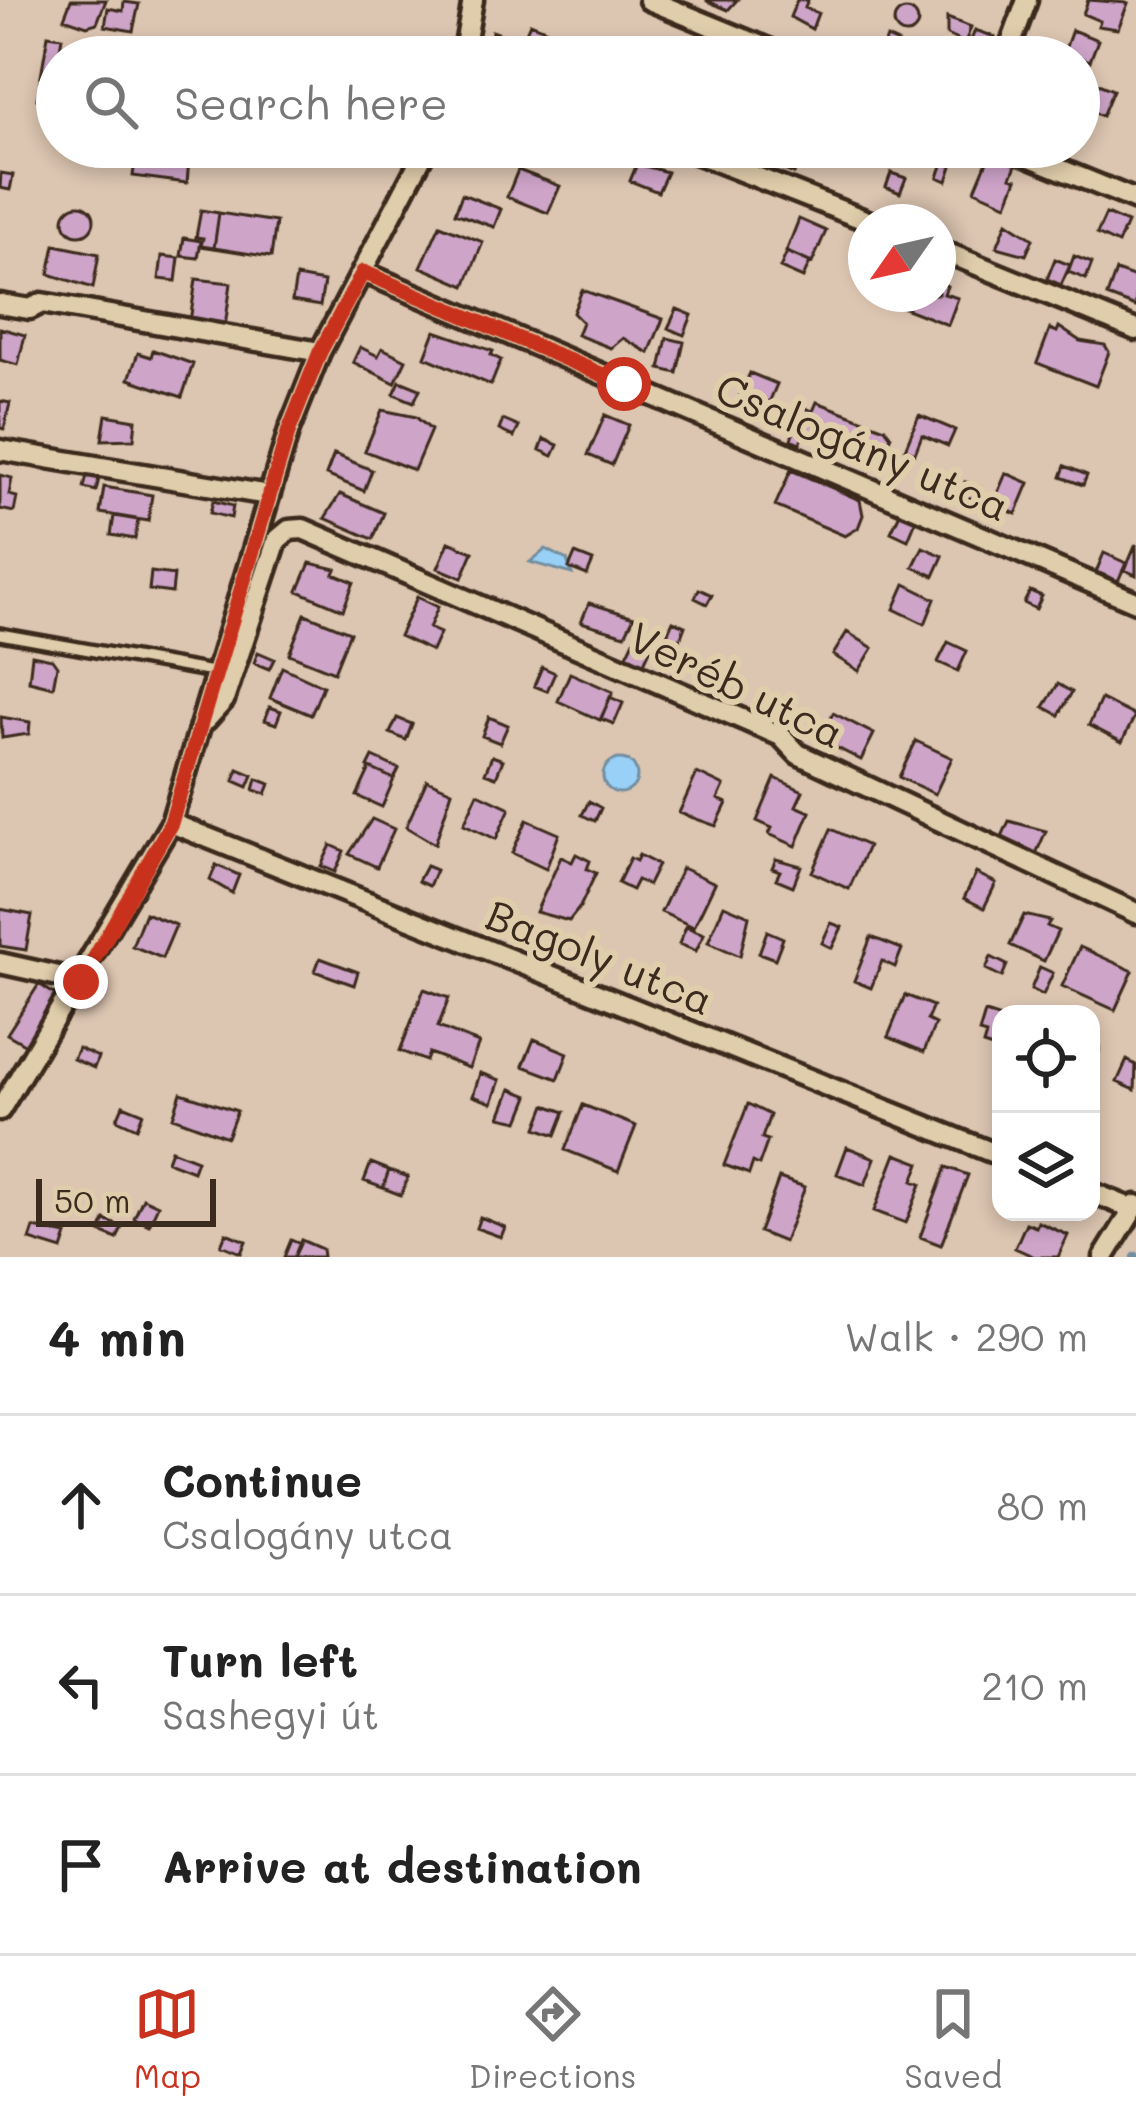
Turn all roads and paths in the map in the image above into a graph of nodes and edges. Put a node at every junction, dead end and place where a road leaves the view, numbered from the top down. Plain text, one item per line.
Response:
1 (473, 0) edge
2 (649, 0) edge
3 (1027, 0) edge
4 (467, 36) edge
5 (737, 36) edge
6 (1014, 36) edge
7 (416, 168) edge
8 (733, 168) edge
9 (1058, 168) edge
10 (1136, 200) edge
11 (848, 213) edge
12 (956, 256) edge
13 (363, 272) junction
14 (0, 304) edge
15 (1136, 330) edge
16 (320, 352) junction
17 (0, 450) edge
18 (268, 495) junction
19 (1136, 602) edge
20 (0, 634) edge
21 (218, 673) junction
22 (206, 720) junction
23 (171, 823) junction
24 (1136, 914) edge
25 (0, 963) edge
26 (81, 982) junction
27 (0, 1110) edge
28 (992, 1152) edge
29 (1100, 1195) edge
30 (1134, 1207) edge
31 (1104, 1257) edge

1 - 4 street
2 - 5 street
3 - 6 street
7 - 13 street
8 - 11 street
9 - 10 street
12 - 15 street
13 - 16 street
13 - 19 street, Csalogány utca
14 - 16 street
16 - 18 street
17 - 18 street
18 - 21 street
20 - 21 lane
21 - 22 street
22 - 23 street
22 - 24 street, Veréb utca
23 - 26 street
23 - 28 street, Bagoly utca
25 - 26 street
26 - 27 street
29 - 30 street
30 - 31 street

